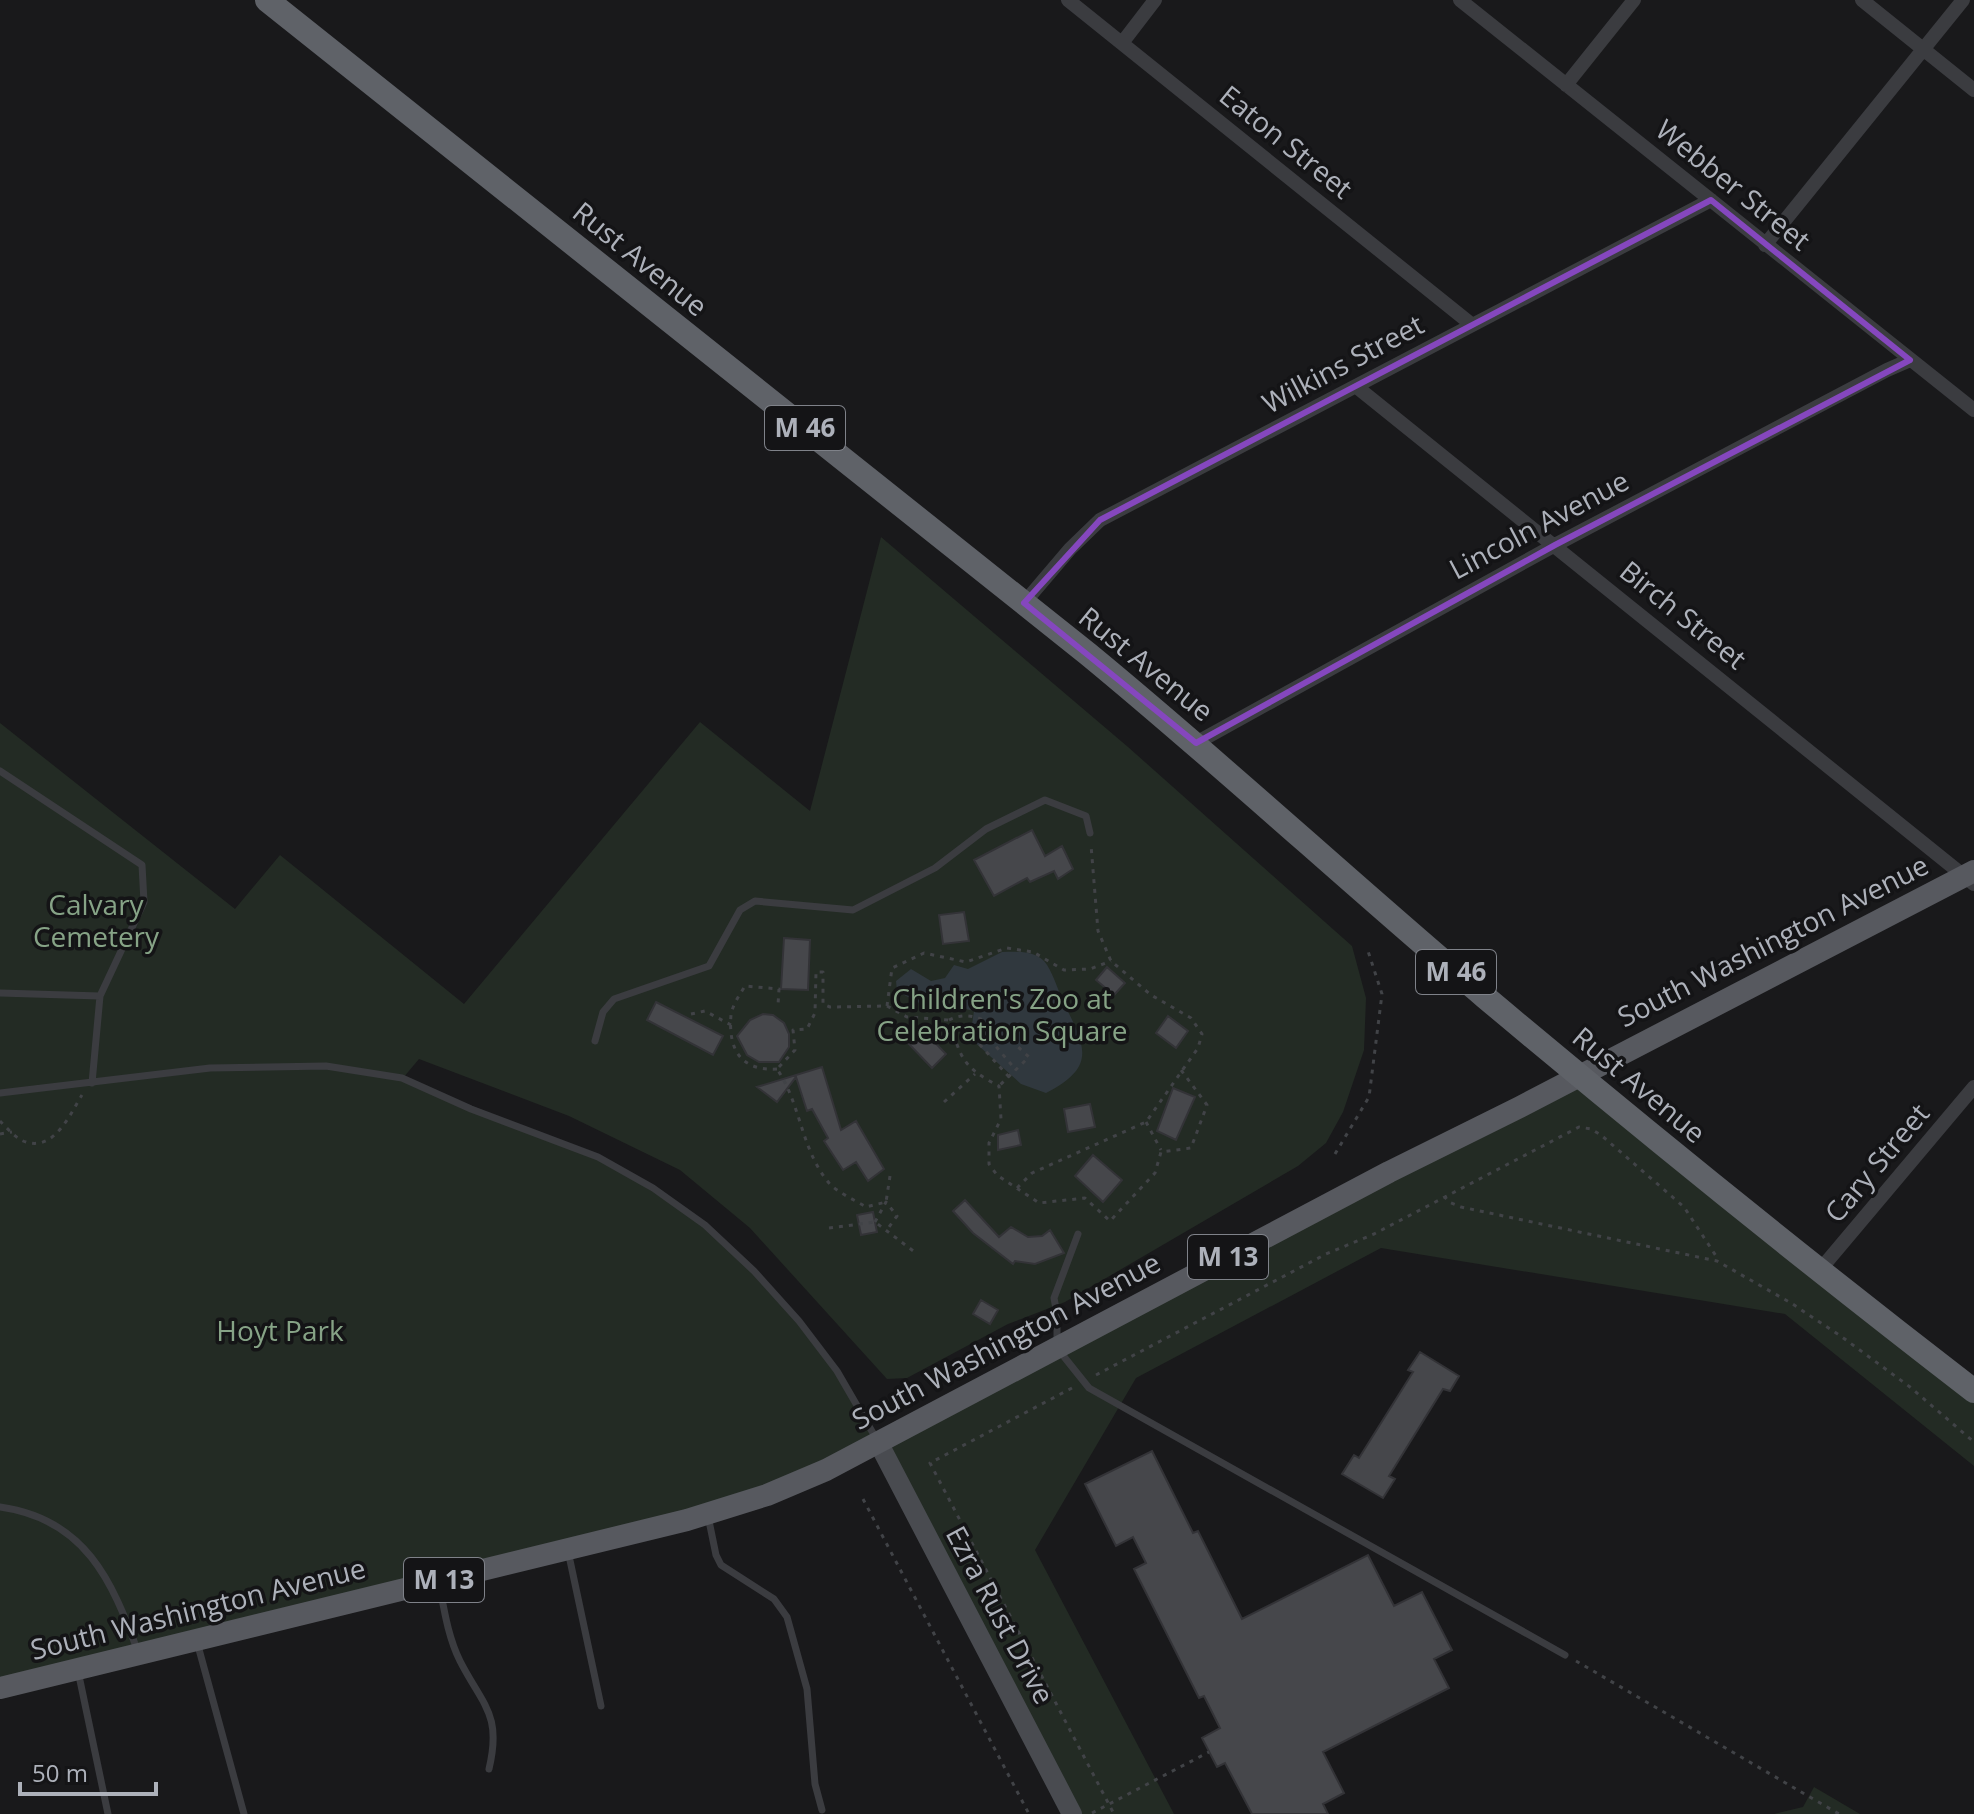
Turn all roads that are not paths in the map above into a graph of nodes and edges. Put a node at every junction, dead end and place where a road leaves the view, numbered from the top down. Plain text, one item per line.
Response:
1 (267, 0) edge
2 (1068, 0) edge
3 (1155, 0) edge
4 (1460, 0) edge
5 (1634, 0) edge
6 (1862, 0) edge
7 (1963, 0) edge
8 (1122, 43) junction
9 (1924, 49) junction
10 (1566, 85) junction
11 (1974, 90) edge
12 (1711, 200) junction
13 (1765, 245) junction
14 (1471, 324) junction
15 (1910, 360) junction
16 (1358, 388) junction
17 (1974, 390) edge
18 (1969, 406) edge
19 (1555, 545) junction
20 (1024, 603) junction
21 (1196, 743) junction
22 (0, 771) edge
23 (1090, 833) road end
24 (1971, 877) edge
25 (0, 993) edge
26 (100, 996) junction
27 (595, 1041) dead end
28 (1581, 1075) junction
29 (92, 1083) junction
30 (1974, 1087) edge
31 (0, 1093) edge
32 (1078, 1234) dead end
33 (1819, 1271) junction
34 (1057, 1348) junction
35 (1974, 1391) edge
36 (878, 1442) junction
37 (0, 1507) edge
38 (707, 1514) junction
39 (568, 1549) junction
40 (439, 1581) junction
41 (196, 1640) junction
42 (139, 1654) junction
43 (1565, 1655) road end
44 (77, 1669) junction
45 (0, 1688) edge
46 (601, 1706) dead end
47 (489, 1769) dead end
48 (822, 1810) dead end
49 (108, 1814) edge
50 (244, 1814) edge
51 (1072, 1814) edge

1 - 20 highway, Rust Avenue / M 46
2 - 8 street, Eaton Street
3 - 8 street
4 - 10 street, Webber Street
5 - 10 street
6 - 9 street
7 - 9 street
8 - 14 street, Eaton Street
9 - 11 street
9 - 13 street
10 - 12 street, Webber Street
12 - 13 street, Webber Street
12 - 14 street, Wilkins Street
13 - 15 street, Webber Street
14 - 16 street, Wilkins Street
15 - 18 street, Webber Street
15 - 19 street, Lincoln Avenue
16 - 19 street, Birch Street
16 - 20 street, Wilkins Street
17 - 18 street
19 - 21 street, Lincoln Avenue
19 - 24 street, Birch Street
20 - 21 highway, Rust Avenue / M 46
21 - 28 highway, Rust Avenue / M 46
22 - 26 lane
23 - 27 lane
24 - 28 main road, South Washington Avenue / M 13
25 - 26 lane
26 - 29 lane
28 - 33 highway, Rust Avenue / M 46
28 - 34 main road, South Washington Avenue / M 13
29 - 31 lane
29 - 36 lane
30 - 33 street, Cary Street
32 - 34 lane
33 - 35 highway, Rust Avenue / M 46
34 - 36 main road, South Washington Avenue / M 13
34 - 43 lane
36 - 38 main road, South Washington Avenue / M 13
36 - 51 main road, Ezra Rust Drive
37 - 42 lane
38 - 39 main road, South Washington Avenue / M 13
38 - 48 lane
39 - 40 main road, South Washington Avenue / M 13
39 - 46 lane
40 - 41 main road, South Washington Avenue / M 13
40 - 47 lane
41 - 42 main road, South Washington Avenue / M 13
41 - 50 lane
42 - 44 main road, South Washington Avenue / M 13
44 - 45 main road, South Washington Avenue / M 13
44 - 49 lane

